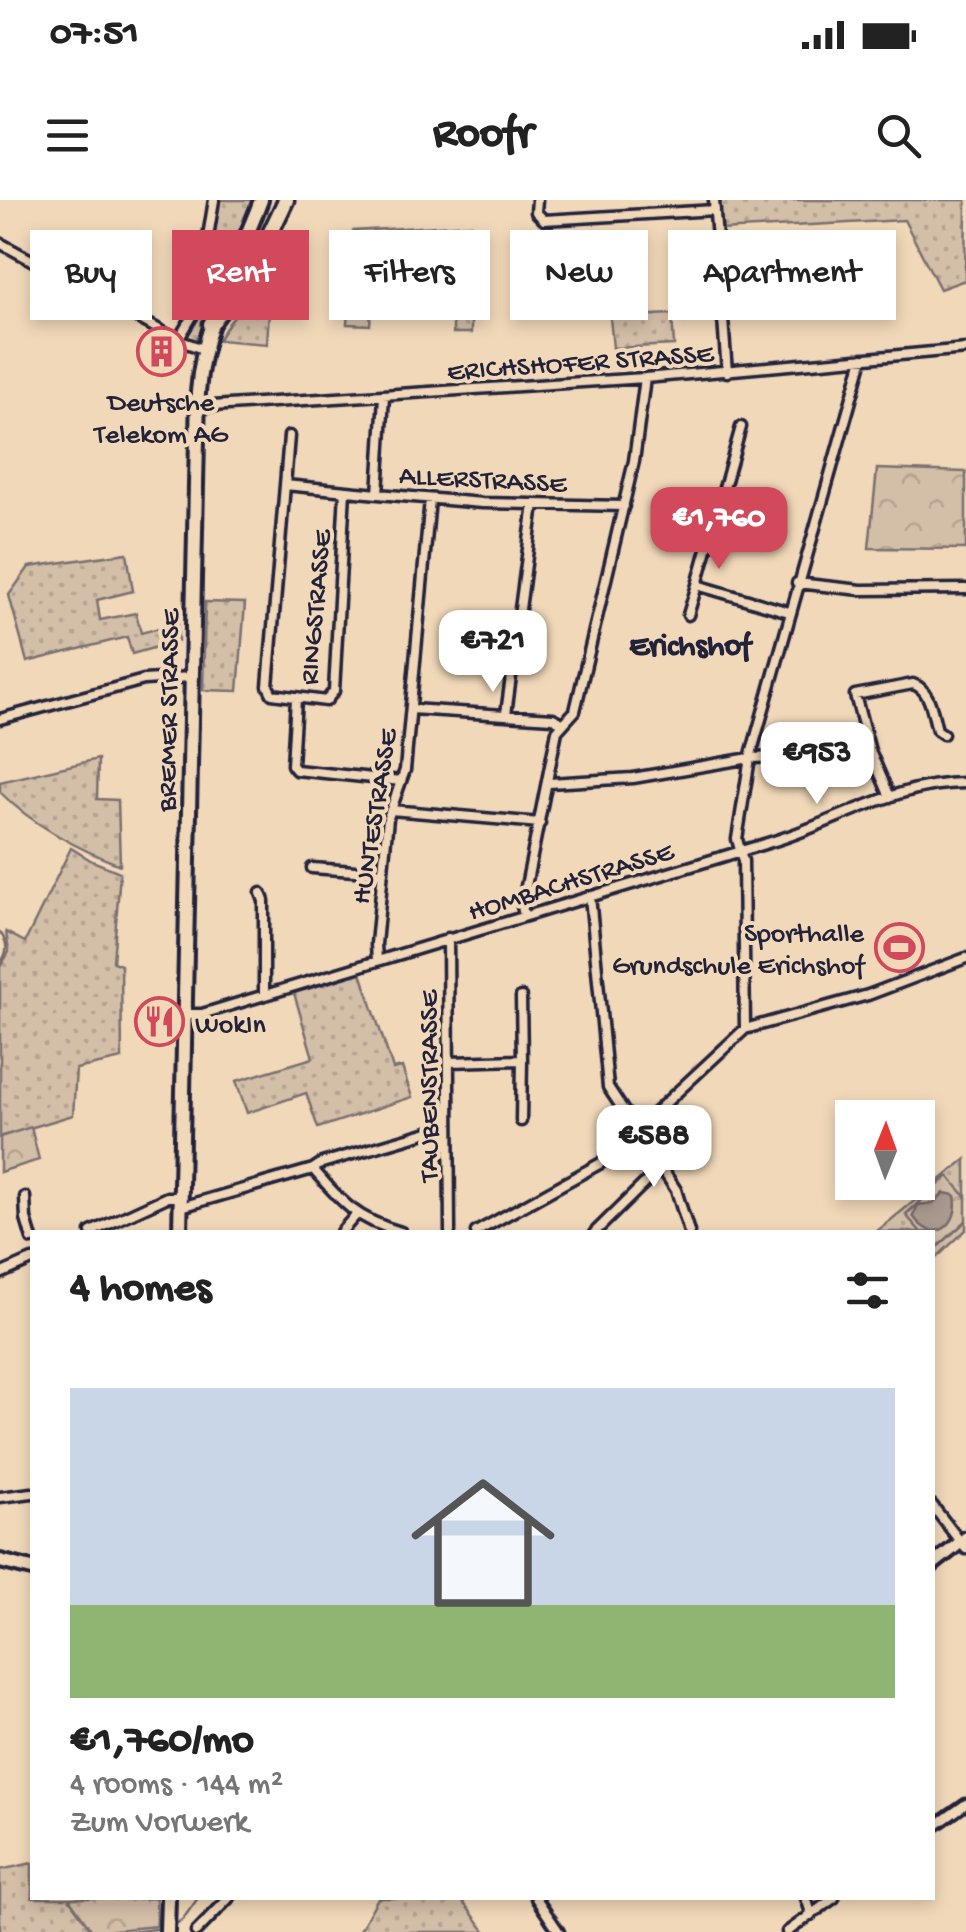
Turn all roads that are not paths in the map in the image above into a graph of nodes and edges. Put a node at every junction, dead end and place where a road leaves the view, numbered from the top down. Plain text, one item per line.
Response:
1 (214, 200) edge
2 (261, 200) edge
3 (286, 200) edge
4 (536, 200) edge
5 (612, 200) edge
6 (715, 205) edge
7 (613, 215) junction
8 (0, 242) edge
9 (210, 324) junction
10 (178, 340) junction
11 (966, 348) edge
12 (204, 350) junction
13 (863, 358) junction
14 (727, 372) junction
15 (645, 378) junction
16 (384, 396) junction
17 (197, 407) junction
18 (742, 427) dead end
19 (289, 436) dead end
20 (285, 486) junction
21 (345, 491) junction
22 (378, 494) junction
23 (430, 499) junction
24 (534, 504) junction
25 (624, 506) junction
26 (797, 583) junction
27 (697, 585) junction
28 (966, 589) edge
29 (789, 612) junction
30 (688, 615) dead end
31 (191, 677) junction
32 (296, 698) junction
33 (411, 710) junction
34 (506, 714) junction
35 (0, 718) edge
36 (562, 722) junction
37 (943, 734) dead end
38 (750, 758) junction
39 (876, 765) junction
40 (401, 781) junction
41 (549, 783) junction
42 (966, 783) edge
43 (890, 797) junction
44 (391, 810) junction
45 (540, 823) junction
46 (740, 852) junction
47 (312, 868) dead end
48 (383, 874) junction
49 (261, 894) dead end
50 (590, 896) junction
51 (524, 916) junction
52 (448, 938) junction
53 (966, 958) edge
54 (378, 960) junction
55 (264, 995) junction
56 (522, 997) dead end
57 (185, 1014) junction
58 (745, 1029) junction
59 (522, 1060) junction
60 (449, 1062) junction
61 (521, 1122) dead end
62 (449, 1126) junction
63 (636, 1133) junction
64 (662, 1166) junction
65 (313, 1169) junction
66 (24, 1197) dead end
67 (181, 1202) junction
68 (356, 1215) junction
69 (95, 1230) edge
70 (180, 1230) edge
71 (343, 1230) edge
72 (393, 1230) edge
73 (450, 1230) edge
74 (480, 1230) edge
75 (598, 1230) edge
76 (689, 1230) edge
77 (30, 1233) edge
78 (30, 1261) edge
79 (0, 1274) edge
80 (30, 1494) edge
81 (0, 1497) edge
82 (935, 1509) edge
83 (964, 1543) edge
84 (0, 1562) edge
85 (935, 1563) edge
86 (30, 1569) edge
87 (966, 1804) edge
88 (935, 1826) edge
89 (168, 1900) edge
90 (227, 1900) edge
91 (537, 1900) edge
92 (807, 1900) edge
93 (831, 1900) edge
94 (811, 1913) junction
95 (167, 1926) edge
96 (196, 1932) edge
97 (559, 1932) edge
98 (786, 1932) edge

1 - 10 street
2 - 9 main road, BREMER STRASSE
3 - 9 highway
4 - 7 street
5 - 7 street
6 - 7 street
6 - 14 street
8 - 10 street
9 - 12 main road, BREMER STRASSE
10 - 12 street
11 - 13 street, ERICHSHOFER STRASSE
12 - 17 main road, BREMER STRASSE
13 - 14 street, ERICHSHOFER STRASSE
13 - 26 street
14 - 15 street, ERICHSHOFER STRASSE
15 - 16 street, ERICHSHOFER STRASSE
15 - 25 street
16 - 17 street, ERICHSHOFER STRASSE
16 - 22 street, ALLERSTRASSE
17 - 31 main road, BREMER STRASSE
18 - 27 street
19 - 20 street, RINGSTRASSE
20 - 21 street, RINGSTRASSE
20 - 32 street, RINGSTRASSE
21 - 22 street, RINGSTRASSE
21 - 32 street, RINGSTRASSE
22 - 23 street, ALLERSTRASSE
23 - 24 street, ALLERSTRASSE
23 - 33 street, HUNTESTRASSE
24 - 25 street, ALLERSTRASSE
24 - 34 street
25 - 36 street
26 - 28 street
26 - 29 street
27 - 29 street
27 - 30 street
29 - 38 street
31 - 35 street
31 - 57 main road, BREMER STRASSE
32 - 40 street
33 - 34 street
33 - 40 street, HUNTESTRASSE
34 - 36 street
36 - 41 street
37 - 39 street
38 - 39 street
38 - 41 street
38 - 46 street
39 - 43 street
40 - 44 street, HUNTESTRASSE
41 - 45 street
42 - 43 street, HOMBACHSTRASSE
43 - 46 street, HOMBACHSTRASSE
44 - 45 street
44 - 48 street, HUNTESTRASSE
45 - 51 street
46 - 50 street, HOMBACHSTRASSE
46 - 58 street
47 - 48 street
48 - 54 street, HUNTESTRASSE
49 - 55 street
50 - 51 street, HOMBACHSTRASSE
50 - 63 street
51 - 52 street, HOMBACHSTRASSE
52 - 54 street, HOMBACHSTRASSE
52 - 60 street, TAUBENSTRASSE
53 - 58 street
54 - 55 street, HOMBACHSTRASSE
55 - 57 street, HOMBACHSTRASSE
56 - 59 street
57 - 67 main road, BREMER STRASSE
58 - 63 street
59 - 60 street
59 - 61 street
60 - 62 street, TAUBENSTRASSE
62 - 65 street
62 - 73 street, TAUBENSTRASSE
63 - 64 street
63 - 74 street
64 - 75 street
64 - 76 street
65 - 67 street
65 - 68 street
66 - 77 street
67 - 69 street
67 - 70 main road, BREMER STRASSE
68 - 71 street
68 - 72 street
78 - 79 street
80 - 81 street
82 - 83 street
83 - 85 main road
84 - 86 main road
87 - 88 street
89 - 95 main road
90 - 96 street
91 - 97 street
92 - 94 street
93 - 94 street
94 - 98 street

